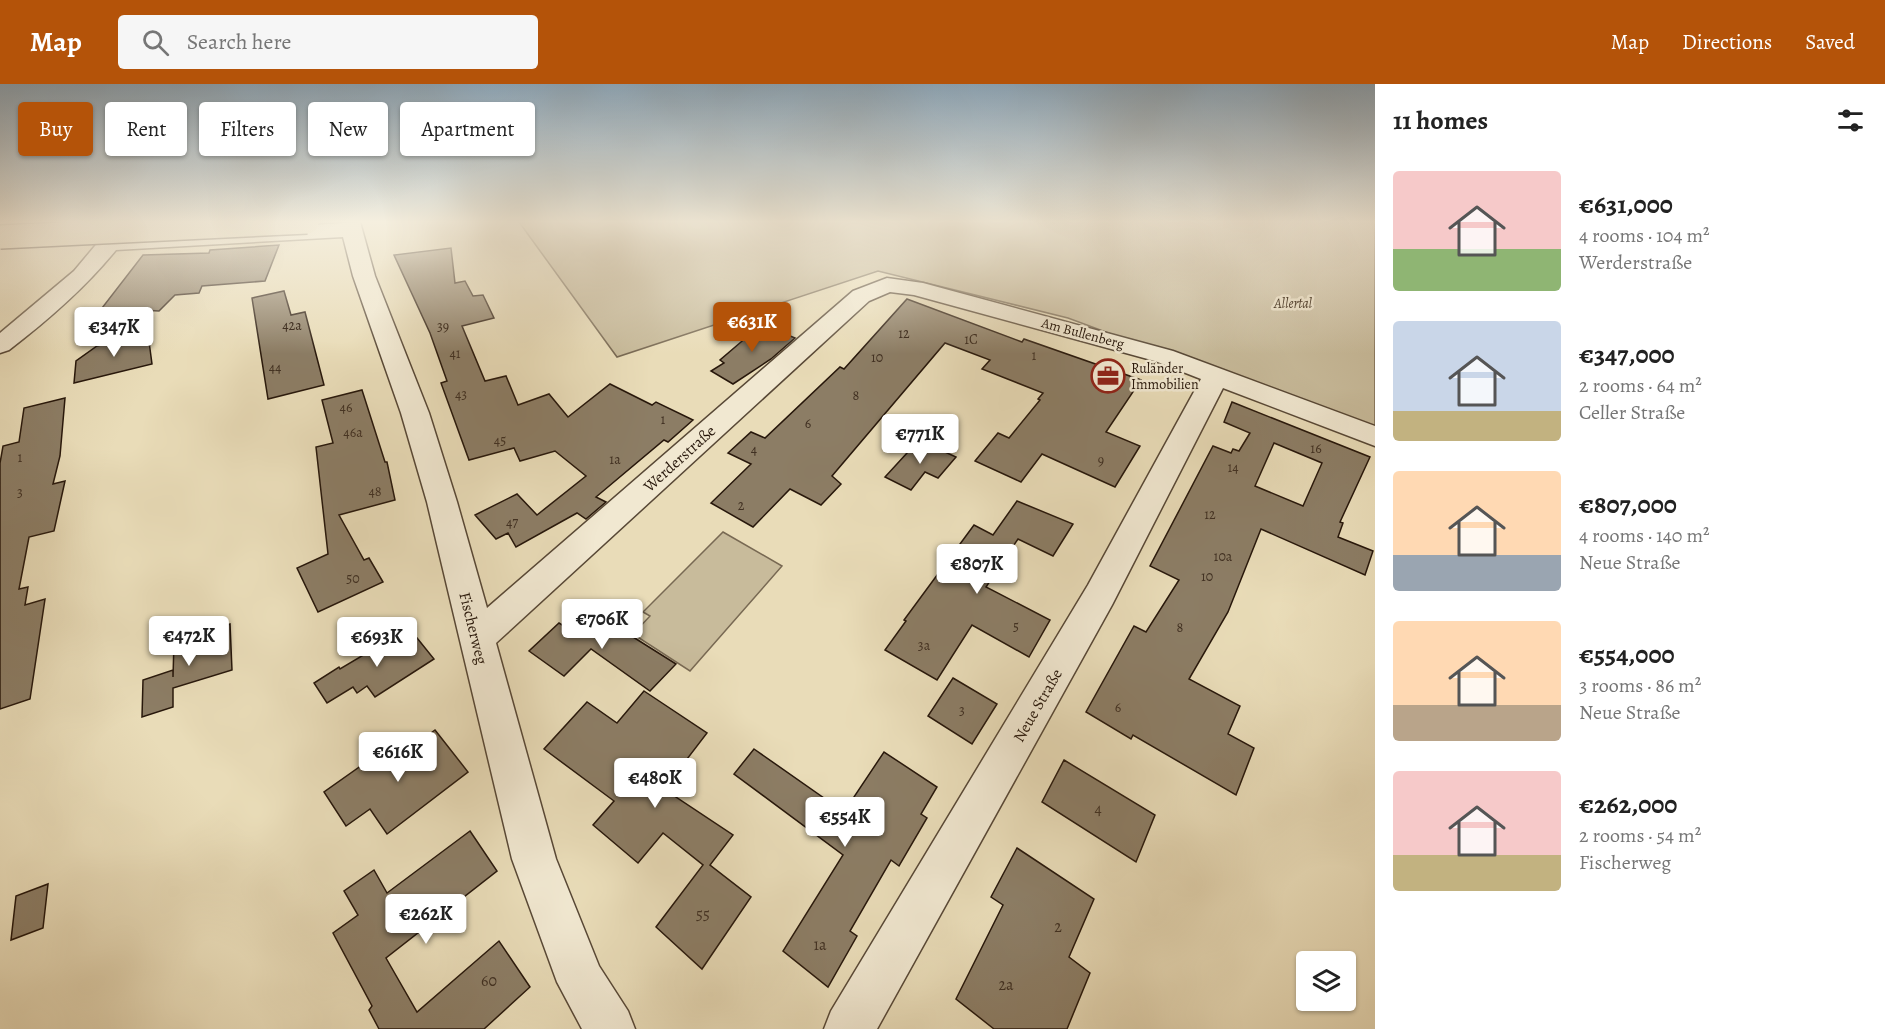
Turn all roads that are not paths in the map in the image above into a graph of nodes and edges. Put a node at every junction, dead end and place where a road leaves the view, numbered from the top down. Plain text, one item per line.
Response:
1 (91, 266) edge
2 (361, 266) edge
3 (887, 285) joint
4 (0, 345) edge
5 (1216, 376) junction
6 (1375, 437) edge
7 (476, 639) junction
8 (610, 1029) edge
9 (849, 1029) edge

1 - 4 street
2 - 7 street, Fischerweg
3 - 5 street, Am Bullenberg
3 - 7 street, Werderstraße
5 - 6 street, Am Bullenberg
5 - 9 street, Neue Straße
7 - 8 street, Fischerweg

